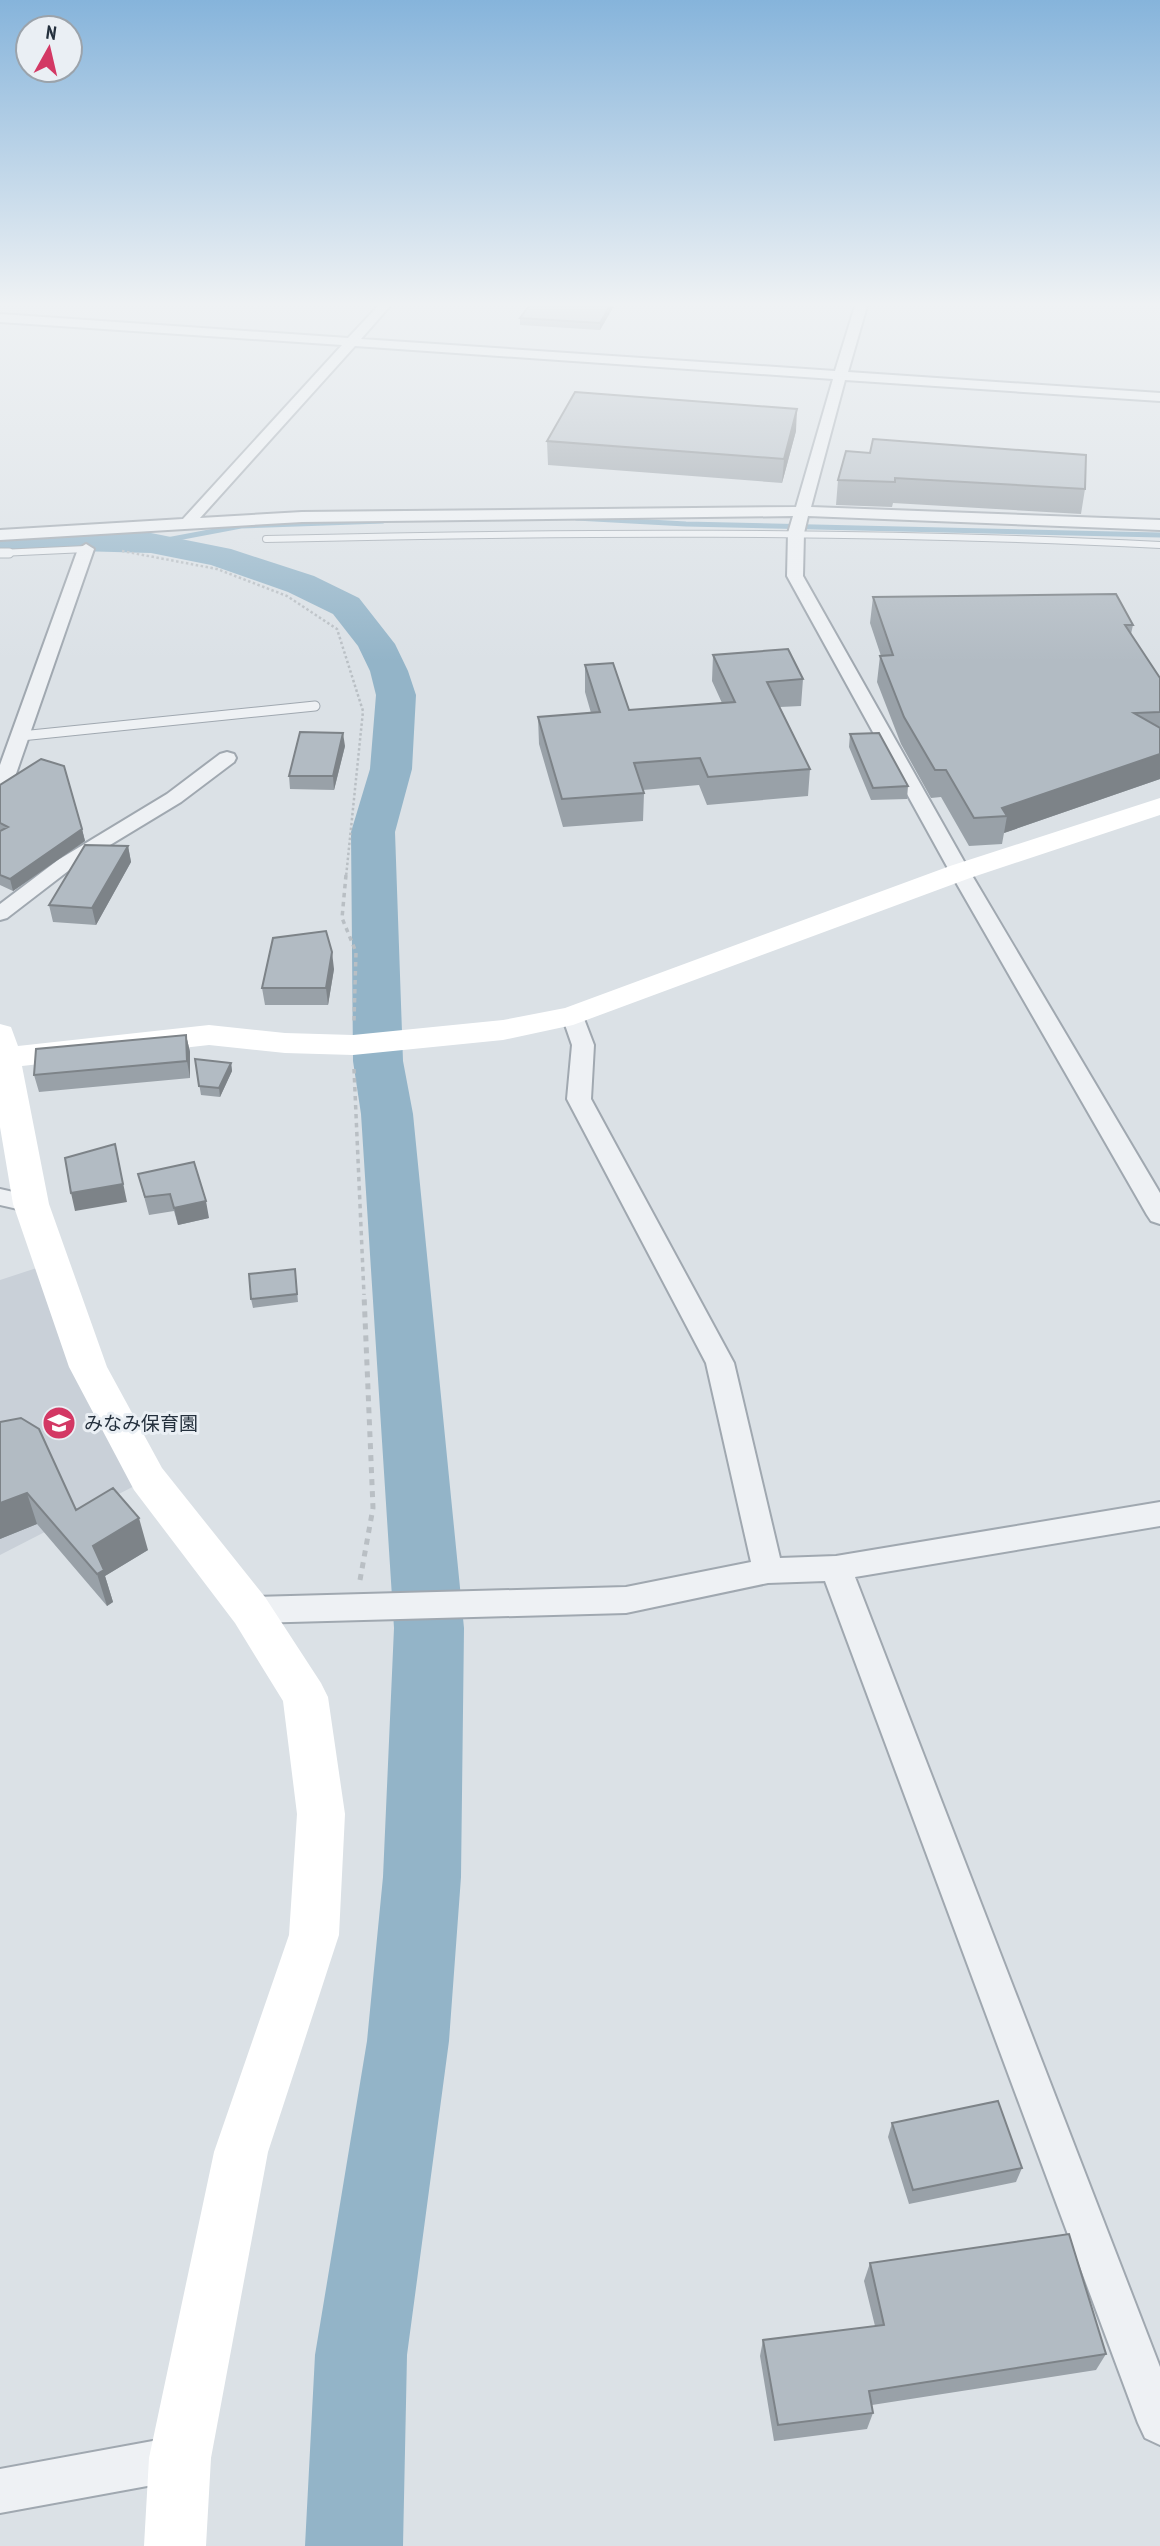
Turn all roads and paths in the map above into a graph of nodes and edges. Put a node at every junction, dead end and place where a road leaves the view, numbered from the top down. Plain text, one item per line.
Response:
1 (276, 425) edge
2 (827, 425) edge
3 (801, 519) junction
4 (189, 522) junction
5 (1160, 526) edge
6 (0, 535) edge
7 (267, 539) dead end
8 (1160, 545) edge
9 (86, 549) junction
10 (0, 553) edge
11 (315, 706) dead end
12 (21, 736) junction
13 (227, 758) dead end
14 (0, 791) edge
15 (1160, 806) edge
16 (960, 872) junction
17 (0, 914) edge
18 (573, 1016) junction
19 (353, 1045) junction
20 (1, 1046) edge
21 (15, 1201) edge
22 (1160, 1215) edge
23 (1160, 1514) edge
24 (836, 1568) junction
25 (768, 1571) junction
26 (502, 1602) joint
27 (356, 1607) junction
28 (250, 1610) junction
29 (1160, 2423) edge
30 (180, 2458) junction
31 (0, 2491) edge
32 (175, 2546) edge

1 - 4 street
2 - 3 street
3 - 4 street
3 - 5 street
3 - 7 lane
3 - 8 lane
3 - 16 street
4 - 6 street
9 - 10 lane
9 - 12 street
9 - 19 path
11 - 12 lane
12 - 14 street
13 - 17 street
15 - 16 street
16 - 18 street
16 - 22 street
18 - 19 street
18 - 25 street
19 - 20 street
19 - 27 path
20 - 21 street
21 - 28 street
23 - 24 street
24 - 25 street
24 - 29 street
25 - 26 street
26 - 27 street
27 - 28 street
28 - 30 street
30 - 31 street
30 - 32 street

